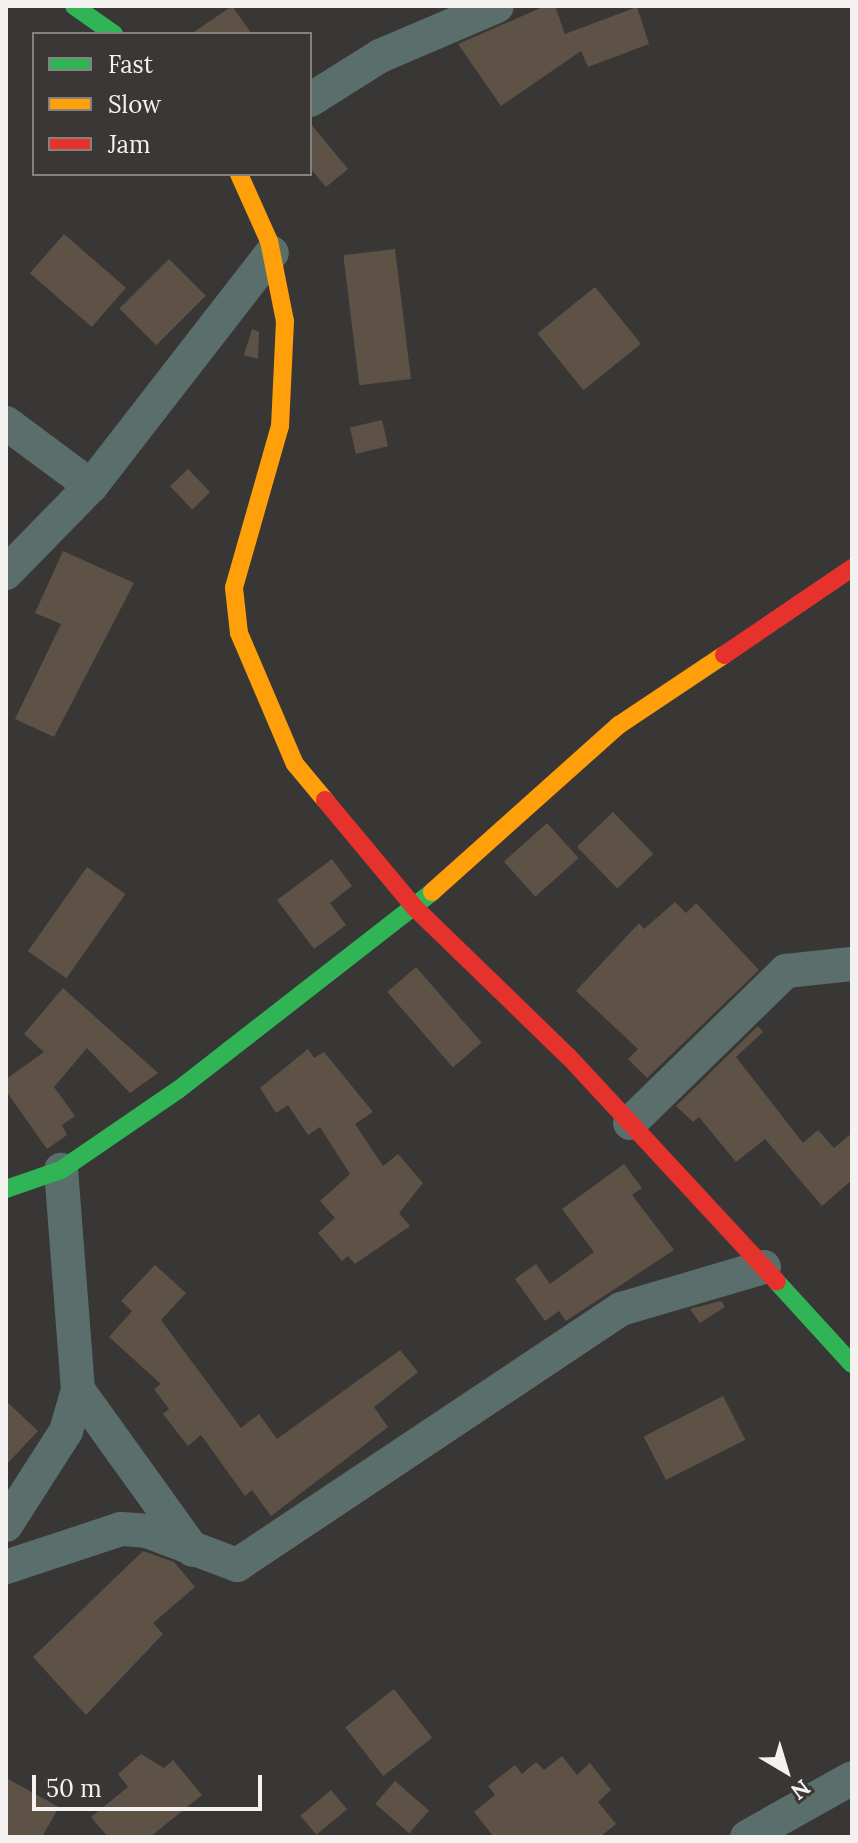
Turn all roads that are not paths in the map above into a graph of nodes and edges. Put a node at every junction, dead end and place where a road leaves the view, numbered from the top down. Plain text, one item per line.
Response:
1 (74, 6) edge
2 (497, 6) edge
3 (111, 32) edge
4 (312, 99) edge
5 (240, 176) edge
6 (272, 253) junction
7 (6, 423) edge
8 (91, 486) junction
9 (852, 568) edge
10 (6, 573) edge
11 (415, 908) junction
12 (852, 964) edge
13 (630, 1123) junction
14 (61, 1170) junction
15 (6, 1189) edge
16 (764, 1267) junction
17 (852, 1364) edge
18 (78, 1390) junction
19 (6, 1525) edge
20 (193, 1551) junction
21 (6, 1567) edge
22 (852, 1778) edge
23 (747, 1837) edge

1 - 3 street
2 - 4 street
5 - 6 street
6 - 8 street
6 - 11 street
7 - 8 street
8 - 10 street
9 - 11 street
11 - 13 street
11 - 14 street
12 - 13 street
13 - 16 street
14 - 15 street
14 - 18 street
16 - 17 street
16 - 20 street
18 - 19 street
18 - 20 street
20 - 21 street
22 - 23 street

